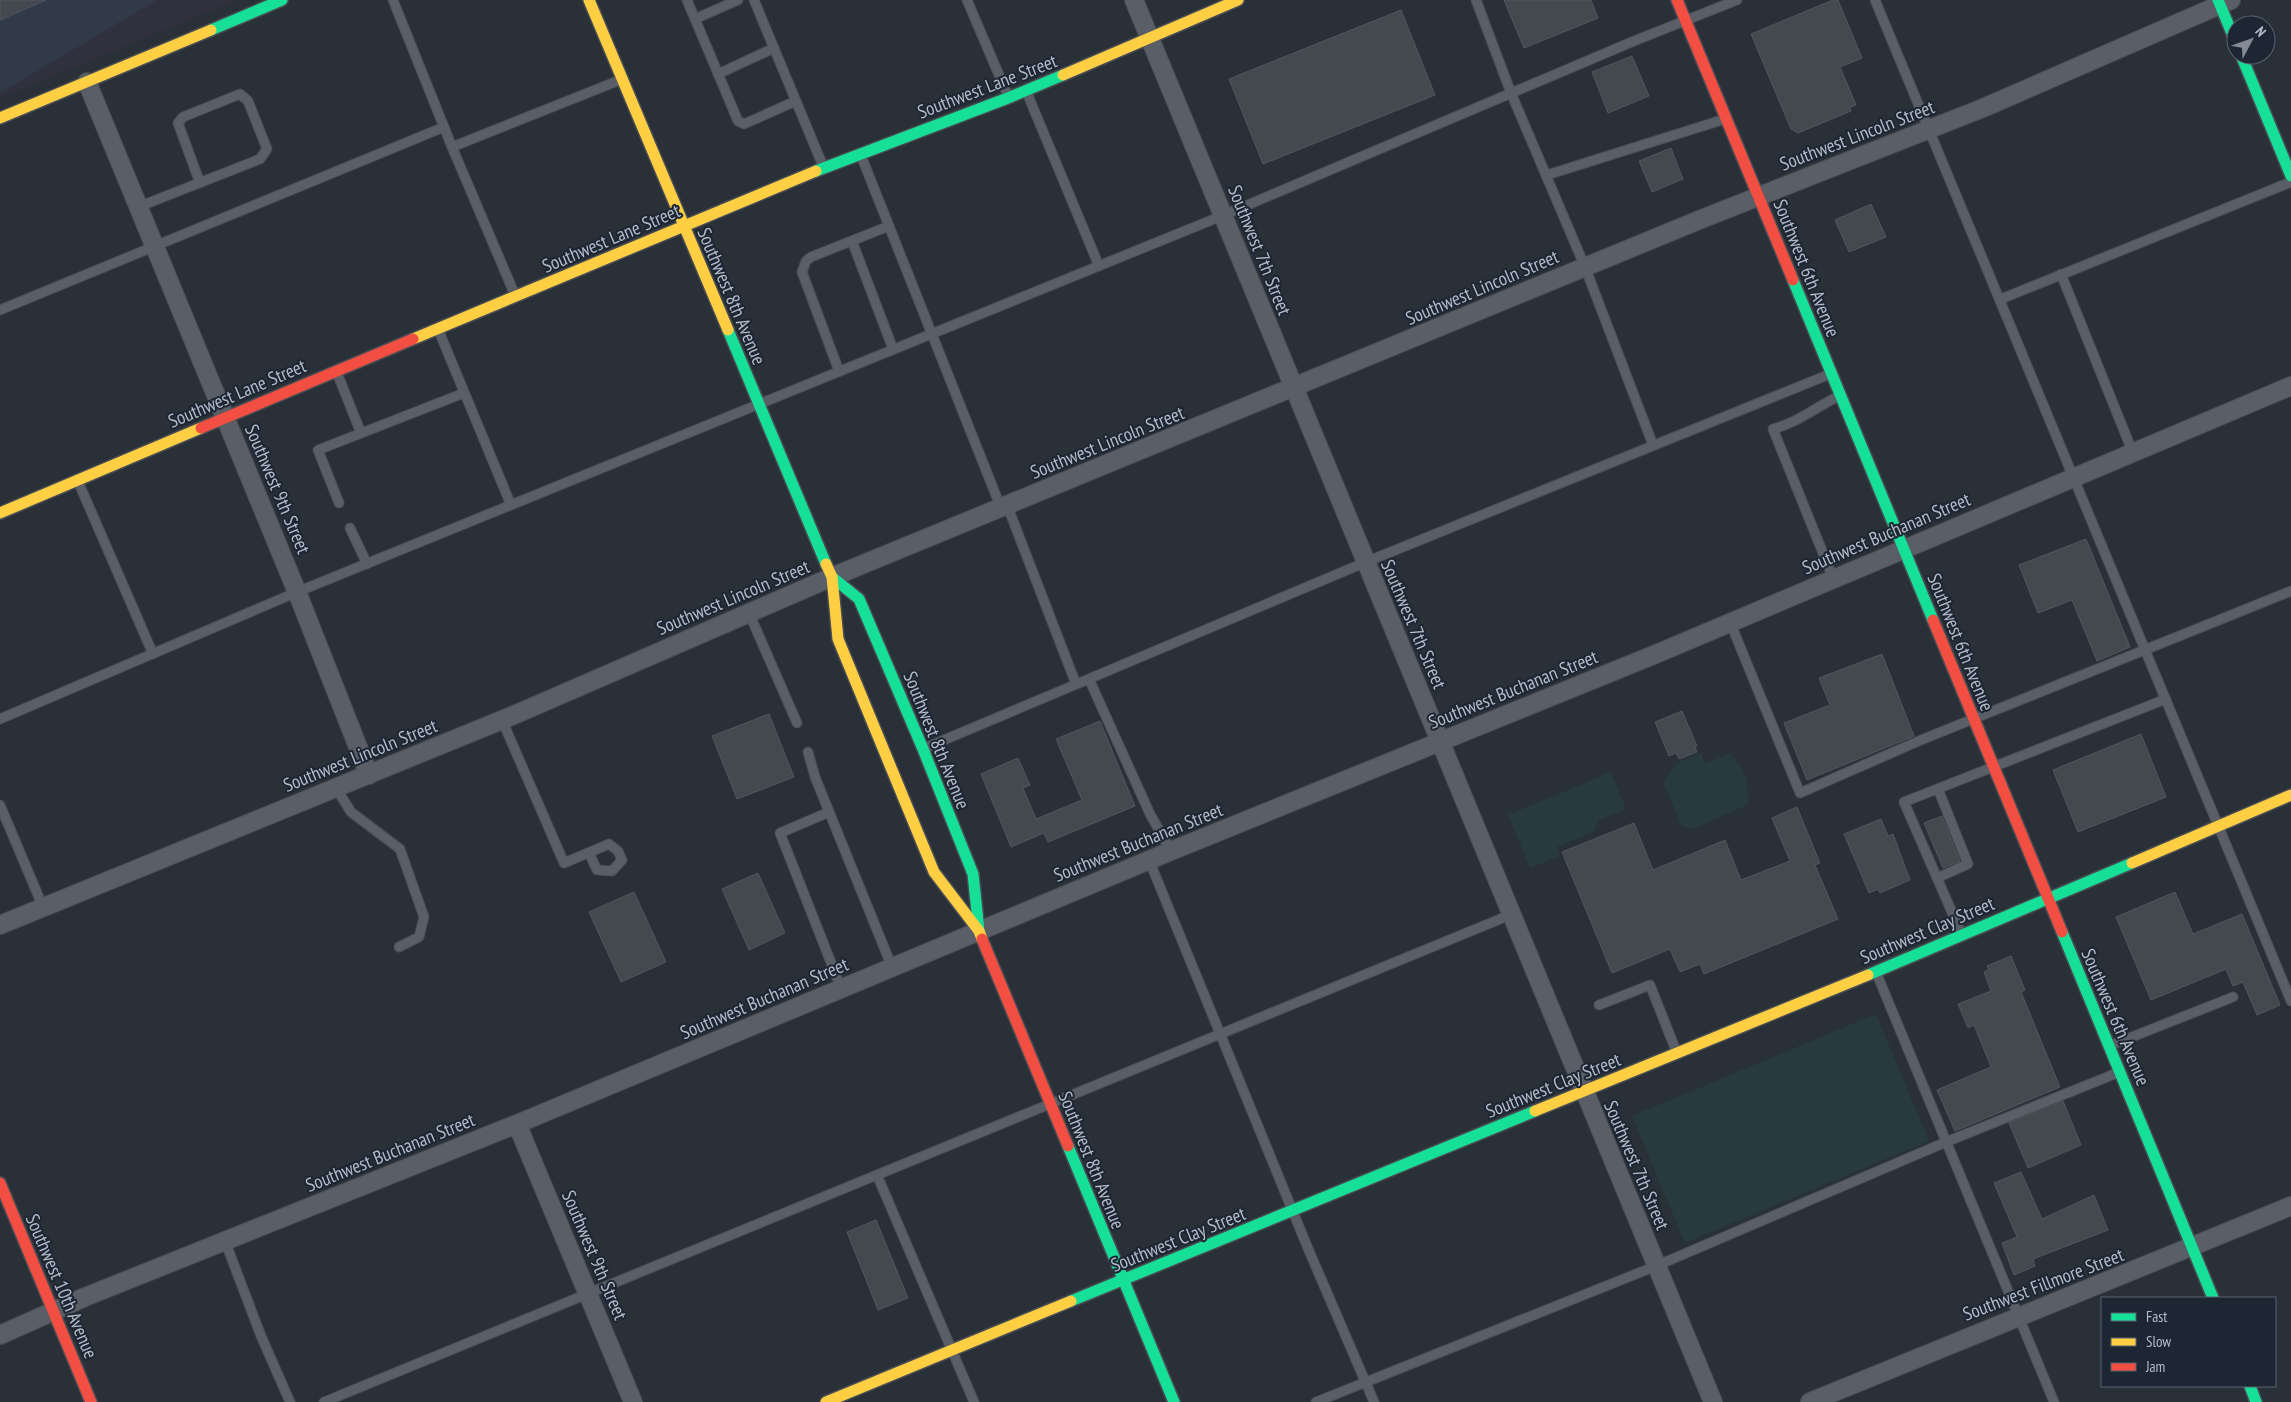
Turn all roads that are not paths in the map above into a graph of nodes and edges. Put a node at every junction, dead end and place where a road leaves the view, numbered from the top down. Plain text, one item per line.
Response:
1 (282, 0) edge
2 (393, 0) edge
3 (589, 0) edge
4 (687, 0) edge
5 (738, 0) edge
6 (754, 0) edge
7 (966, 0) edge
8 (1134, 0) edge
9 (1238, 0) edge
10 (1476, 0) edge
11 (1677, 0) edge
12 (1737, 0) edge
13 (1875, 0) edge
14 (2223, 1) edge
15 (2227, 15) edge
16 (695, 19) junction
17 (1685, 21) junction
18 (1150, 38) junction
19 (774, 48) junction
20 (2245, 65) edge
21 (718, 74) junction
22 (622, 79) junction
23 (87, 82) junction
24 (1026, 90) junction
25 (1511, 93) junction
26 (1008, 98) junction
27 (796, 101) junction
28 (0, 118) edge
29 (1726, 119) junction
30 (444, 128) junction
31 (1930, 129) junction
32 (452, 147) junction
33 (860, 153) junction
34 (824, 168) junction
35 (1547, 175) junction
36 (2291, 176) edge
37 (2291, 182) edge
38 (200, 183) junction
39 (1758, 196) junction
40 (138, 207) junction
41 (1224, 215) junction
42 (684, 226) junction
43 (889, 226) junction
44 (852, 240) junction
45 (153, 246) junction
46 (1099, 266) junction
47 (1585, 267) junction
48 (2061, 274) junction
49 (516, 296) junction
50 (2001, 299) junction
51 (0, 310) edge
52 (438, 329) junction
53 (932, 334) junction
54 (893, 349) junction
55 (337, 371) junction
56 (839, 371) junction
57 (1831, 374) junction
58 (2291, 386) edge
59 (1293, 389) junction
60 (464, 393) junction
61 (1839, 396) junction
62 (758, 403) junction
63 (225, 417) junction
64 (361, 433) junction
65 (1653, 446) junction
66 (2133, 452) junction
67 (2074, 477) junction
68 (77, 479) junction
69 (339, 503) dead end
70 (510, 505) junction
71 (1004, 506) junction
72 (0, 513) edge
73 (350, 528) dead end
74 (1903, 548) junction
75 (1366, 562) junction
76 (367, 564) junction
77 (832, 577) junction
78 (1833, 578) junction
79 (2291, 591) edge
80 (297, 592) junction
81 (749, 613) junction
82 (1730, 622) junction
83 (2146, 651) junction
84 (153, 654) junction
85 (1088, 679) junction
86 (1076, 684) junction
87 (2166, 700) junction
88 (0, 719) edge
89 (1974, 719) junction
90 (502, 720) junction
91 (797, 723) dead end
92 (1440, 742) junction
93 (923, 749) junction
94 (808, 752) dead end
95 (1994, 767) junction
96 (369, 775) junction
97 (336, 788) junction
98 (1938, 789) junction
99 (2291, 794) edge
100 (0, 805) edge
101 (829, 812) junction
102 (2218, 825) junction
103 (1171, 851) junction
104 (588, 853) dead end
105 (1149, 860) junction
106 (1937, 878) junction
107 (2048, 897) junction
108 (43, 907) junction
109 (1510, 915) junction
110 (0, 925) edge
111 (979, 931) junction
112 (1961, 934) junction
113 (399, 947) dead end
114 (892, 967) junction
115 (1875, 972) junction
116 (841, 988) junction
117 (2233, 997) dead end
118 (2291, 1000) edge
119 (1599, 1005) dead end
120 (1221, 1034) junction
121 (2109, 1046) junction
122 (1677, 1053) junction
123 (2120, 1072) junction
124 (1583, 1092) junction
125 (1050, 1104) junction
126 (517, 1124) junction
127 (1946, 1142) junction
128 (877, 1175) junction
129 (0, 1183) edge
130 (2291, 1206) edge
131 (1293, 1211) junction
132 (225, 1241) junction
133 (2192, 1247) junction
134 (1656, 1266) junction
135 (1123, 1281) junction
136 (588, 1294) junction
137 (2213, 1297) edge
138 (54, 1311) junction
139 (2020, 1318) junction
140 (0, 1335) edge
141 (952, 1350) junction
142 (1366, 1382) junction
143 (2250, 1387) edge
144 (91, 1402) edge
145 (290, 1402) edge
146 (324, 1402) edge
147 (633, 1402) edge
148 (826, 1402) edge
149 (974, 1402) edge
150 (1174, 1402) edge
151 (1316, 1402) edge
152 (1374, 1402) edge
153 (1713, 1402) edge
154 (1810, 1402) edge
155 (2054, 1402) edge
156 (2256, 1402) edge

1 - 23 street
2 - 30 lane
3 - 22 street, Southwest 8th Avenue
4 - 16 lane
5 - 16 lane
6 - 19 lane
7 - 26 lane
8 - 18 street, Southwest 7th Street
9 - 18 street, Southwest Lane Street
10 - 25 lane
11 - 17 street, Southwest 6th Avenue
12 - 17 lane
13 - 31 lane
14 - 15 street
14 - 31 street, Southwest Lincoln Street
16 - 21 lane
17 - 25 lane
17 - 29 street, Southwest 6th Avenue
18 - 24 street, Southwest Lane Street
18 - 41 street, Southwest 7th Street
19 - 21 lane
19 - 27 lane
20 - 36 street
21 - 27 lane
22 - 32 lane
22 - 42 street, Southwest 8th Avenue
23 - 28 street
23 - 40 street, Southwest 9th Street
24 - 26 street, Southwest Lane Street
24 - 46 lane
25 - 35 lane
25 - 41 lane
26 - 33 street, Southwest Lane Street
27 - 34 lane
29 - 35 lane
29 - 39 street, Southwest 6th Avenue
30 - 32 lane
30 - 45 lane
31 - 39 street, Southwest Lincoln Street
31 - 50 lane
32 - 49 lane
33 - 34 street, Southwest Lane Street
33 - 43 lane
34 - 42 street, Southwest Lane Street
35 - 47 lane
37 - 48 lane
38 - 38 lane
38 - 40 lane
39 - 47 street, Southwest Lincoln Street
39 - 57 street, Southwest 6th Avenue
40 - 45 street, Southwest 9th Street
41 - 46 lane
41 - 59 street, Southwest 7th Street
42 - 49 street, Southwest Lane Street
42 - 62 street, Southwest 8th Avenue
43 - 44 lane
43 - 53 lane
44 - 54 lane
44 - 56 lane
45 - 51 lane
45 - 63 street, Southwest 9th Street
46 - 53 lane
47 - 59 street, Southwest Lincoln Street
47 - 65 lane
48 - 50 lane
48 - 66 lane
49 - 52 street, Southwest Lane Street
50 - 67 lane
52 - 55 street, Southwest Lane Street
52 - 60 lane
53 - 54 lane
53 - 71 lane
54 - 56 lane
55 - 63 street, Southwest Lane Street
55 - 64 lane
56 - 62 lane
57 - 61 street, Southwest 6th Avenue
57 - 65 lane
58 - 66 street, Southwest Buchanan Street
59 - 71 street, Southwest Lincoln Street
59 - 75 street, Southwest 7th Street
60 - 64 lane
60 - 70 lane
61 - 74 street, Southwest 6th Avenue
61 - 78 lane
62 - 70 lane
62 - 77 street, Southwest 8th Avenue
63 - 68 street, Southwest Lane Street
63 - 80 street, Southwest 9th Street
64 - 69 lane
65 - 75 lane
66 - 67 street, Southwest Buchanan Street
67 - 74 street, Southwest Buchanan Street
67 - 83 lane
68 - 72 street, Southwest Lane Street
68 - 84 lane
70 - 76 lane
71 - 77 street, Southwest Lincoln Street
71 - 86 lane
73 - 76 lane
74 - 78 street, Southwest Buchanan Street
74 - 89 street, Southwest 6th Avenue
75 - 85 lane
75 - 92 street, Southwest 7th Street
76 - 80 lane
77 - 81 street, Southwest Lincoln Street
77 - 93 street, Southwest 8th Avenue
77 - 111 street, Southwest 8th Avenue
78 - 82 street, Southwest Buchanan Street
79 - 83 lane
80 - 84 lane
80 - 96 street, Southwest 9th Street
81 - 90 street, Southwest Lincoln Street
81 - 91 lane
82 - 89 lane
82 - 92 street, Southwest Buchanan Street
83 - 87 lane
83 - 89 lane
84 - 88 lane
85 - 86 lane
85 - 103 lane
86 - 93 lane
87 - 95 lane
87 - 102 lane
89 - 95 street, Southwest 6th Avenue
90 - 96 street, Southwest Lincoln Street
90 - 104 lane
92 - 103 street, Southwest Buchanan Street
92 - 109 street, Southwest 7th Street
93 - 111 street, Southwest 8th Avenue
94 - 101 lane
95 - 98 lane
95 - 107 street, Southwest 6th Avenue
96 - 97 street, Southwest Lincoln Street
97 - 108 street, Southwest Lincoln Street
97 - 113 lane
98 - 106 lane
98 - 106 lane
99 - 102 street, Southwest Clay Street
100 - 108 lane
101 - 114 lane
101 - 116 lane
102 - 107 street, Southwest Clay Street
102 - 118 lane
103 - 105 street, Southwest Buchanan Street
105 - 111 street, Southwest Buchanan Street
105 - 120 lane
106 - 112 lane
107 - 112 street, Southwest Clay Street
107 - 121 street, Southwest 6th Avenue
108 - 110 street, Southwest Lincoln Street
109 - 120 lane
109 - 124 street, Southwest 7th Street
111 - 114 street, Southwest Buchanan Street
111 - 125 street, Southwest 8th Avenue
112 - 115 street, Southwest Clay Street
114 - 116 street, Southwest Buchanan Street
115 - 122 street, Southwest Clay Street
115 - 127 lane
116 - 126 street, Southwest Buchanan Street
117 - 121 lane
119 - 122 lane
120 - 125 lane
120 - 131 lane
121 - 123 street, Southwest 6th Avenue
122 - 124 street, Southwest Clay Street
123 - 127 lane
123 - 133 street, Southwest 6th Avenue
124 - 131 street, Southwest Clay Street
124 - 134 street, Southwest 7th Street
125 - 128 lane
125 - 135 street, Southwest 8th Avenue
126 - 132 street, Southwest Buchanan Street
126 - 136 street, Southwest 9th Street
127 - 134 lane
127 - 139 lane
128 - 136 lane
128 - 141 lane
129 - 138 street, Southwest 10th Avenue
130 - 133 street, Southwest Fillmore Street
131 - 135 street, Southwest Clay Street
131 - 142 lane
132 - 138 street, Southwest Buchanan Street
132 - 145 lane
133 - 137 street, Southwest 6th Avenue
133 - 139 street, Southwest Fillmore Street
134 - 142 lane
134 - 153 street, Southwest 7th Street
135 - 141 street, Southwest Clay Street
135 - 150 street, Southwest 8th Avenue
136 - 146 lane
136 - 147 street, Southwest 9th Street
138 - 140 street, Southwest Buchanan Street
138 - 144 street, Southwest 10th Avenue
139 - 154 street, Southwest Fillmore Street
139 - 155 lane
141 - 148 street, Southwest Clay Street
141 - 149 lane
142 - 151 lane
142 - 152 lane
143 - 156 street

